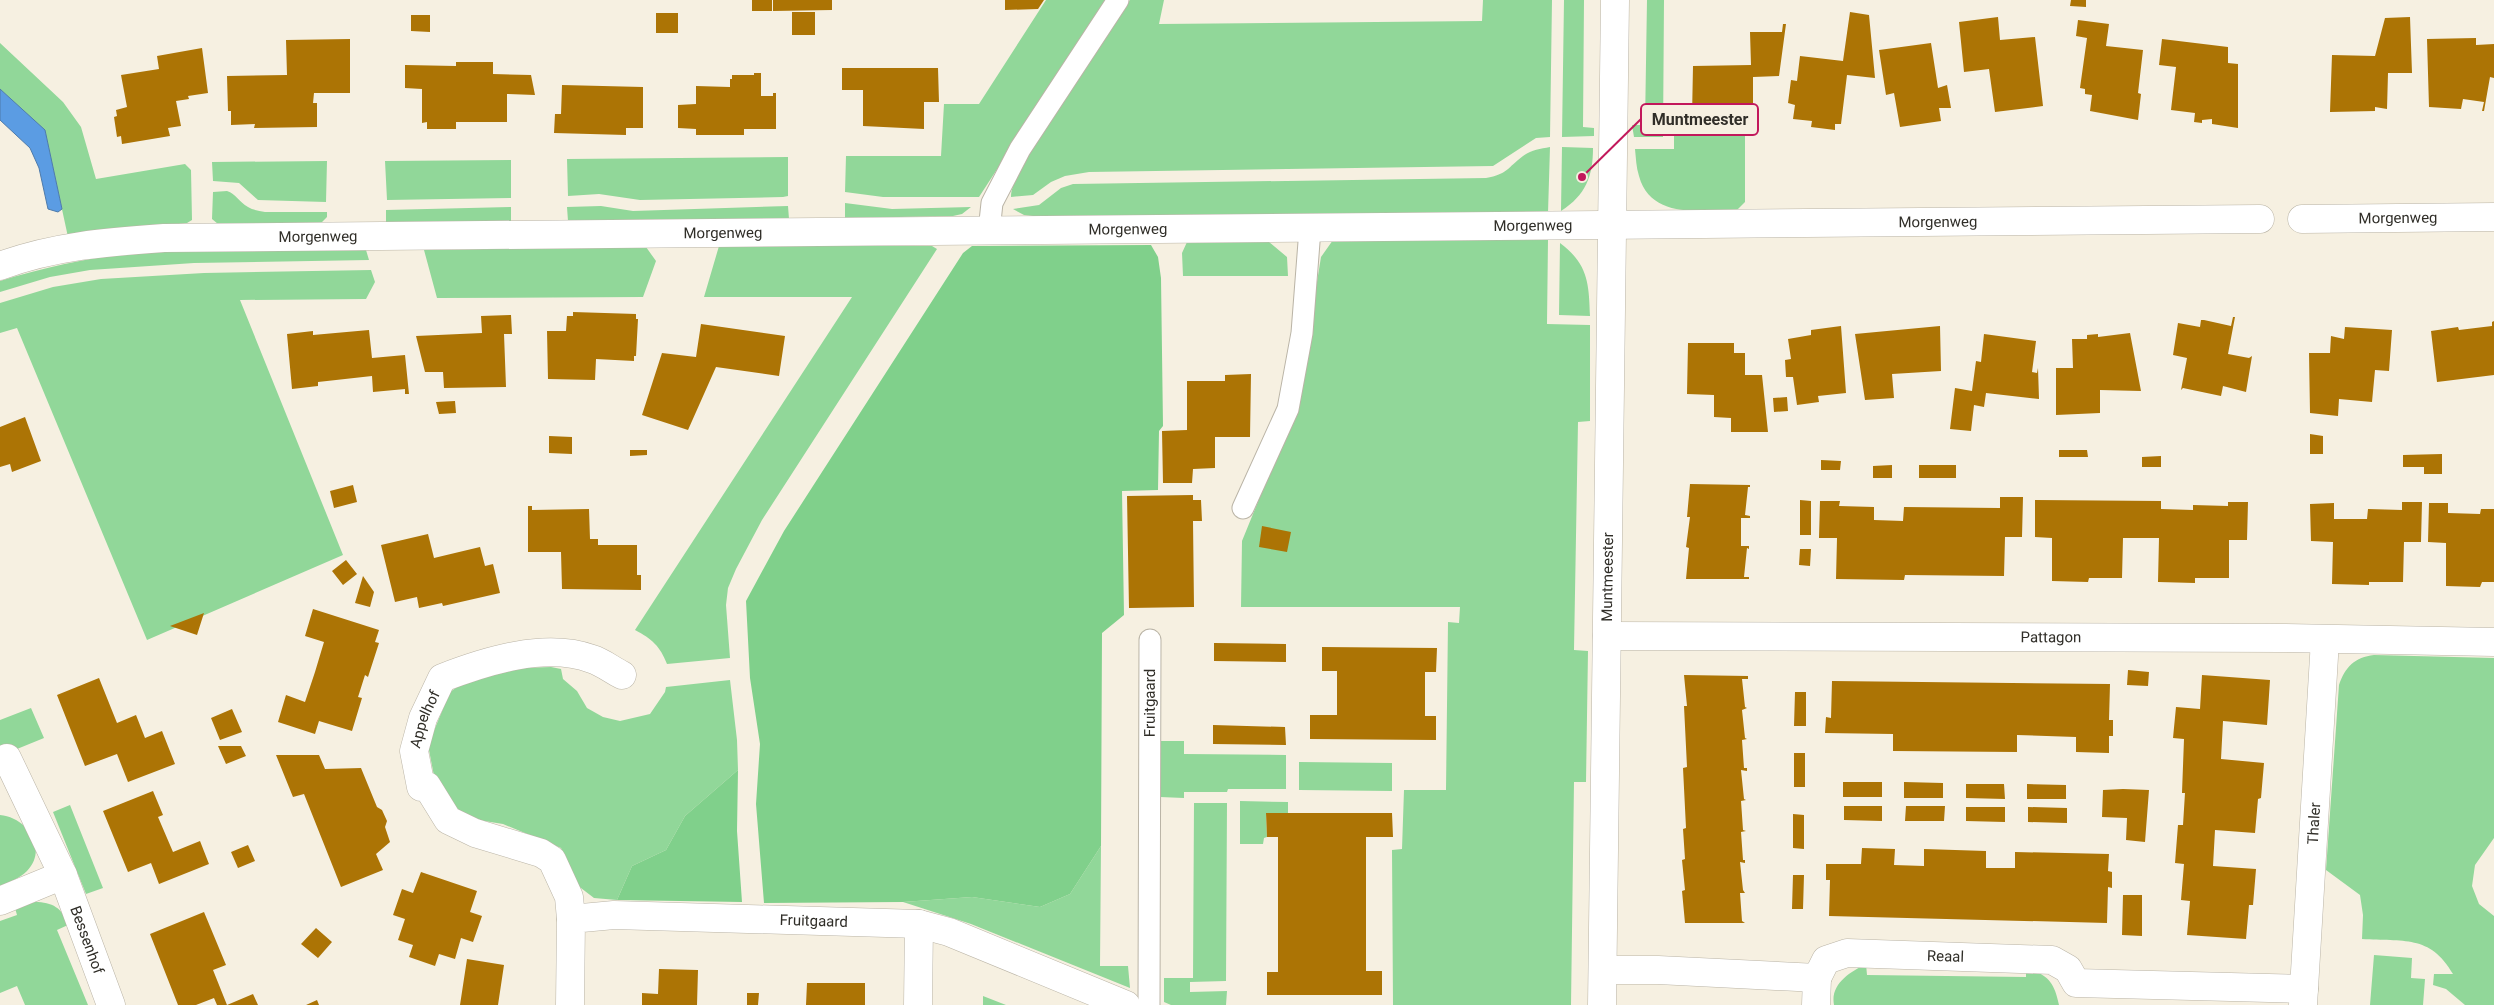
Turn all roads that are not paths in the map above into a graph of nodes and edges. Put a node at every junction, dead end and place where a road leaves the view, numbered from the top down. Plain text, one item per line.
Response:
1 (1118, 0) edge
2 (1615, 0) edge
3 (2494, 217) edge
4 (2260, 219) dead end
5 (2302, 219) dead end
6 (1612, 226) junction
7 (1310, 228) junction
8 (989, 231) junction
9 (0, 266) edge
10 (1243, 508) dead end
11 (1607, 636) junction
12 (1150, 640) dead end
13 (2325, 640) junction
14 (2494, 642) edge
15 (622, 675) dead end
16 (7, 758) dead end
17 (63, 875) junction
18 (0, 901) edge
19 (571, 919) junction
20 (919, 924) junction
21 (1603, 970) junction
22 (1817, 978) junction
23 (2075, 994) edge
24 (2304, 997) edge
25 (111, 1005) edge
26 (570, 1005) edge
27 (918, 1005) edge
28 (1126, 1005) edge
29 (1149, 1005) edge
30 (1602, 1005) edge
31 (1816, 1005) edge

1 - 8 lane
2 - 6 street, Muntmeester
3 - 5 street, Morgenweg
4 - 6 street, Morgenweg
6 - 7 street, Morgenweg
6 - 11 street, Muntmeester
7 - 8 street, Morgenweg
7 - 10 lane
8 - 9 street, Morgenweg
11 - 13 street, Pattagon
11 - 21 street, Muntmeester
12 - 29 lane, Fruitgaard
13 - 14 street, Pattagon
13 - 24 street, Thaler
15 - 19 street, Appelhof
16 - 17 street, Bessenhof
17 - 18 street
17 - 25 street, Bessenhof
19 - 20 street, Fruitgaard
19 - 26 street
20 - 27 street
20 - 28 street, Fruitgaard
21 - 22 street
21 - 30 street, Muntmeester
22 - 23 street, Reaal
22 - 31 street
23 - 24 street, Reaal

